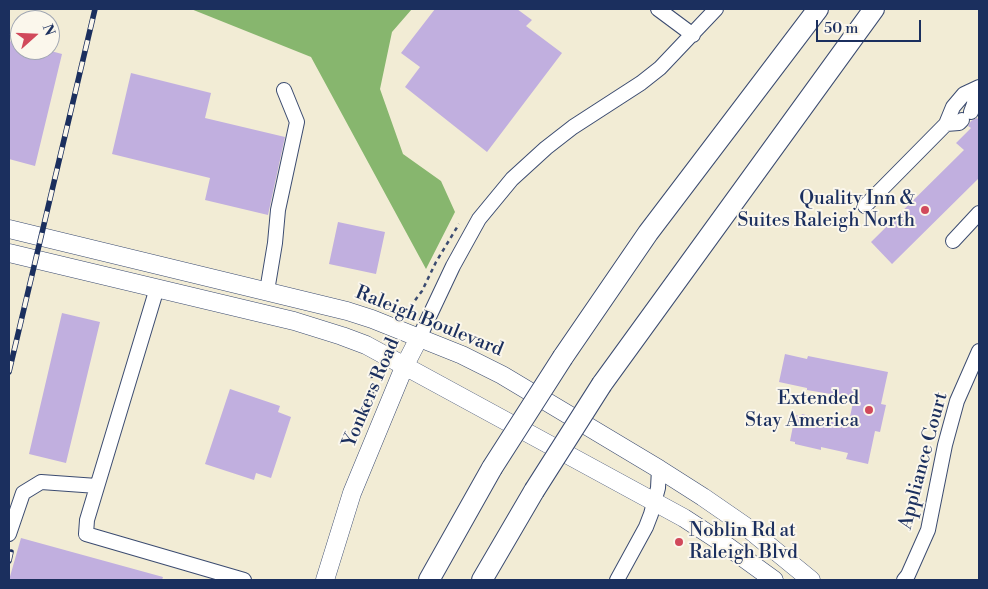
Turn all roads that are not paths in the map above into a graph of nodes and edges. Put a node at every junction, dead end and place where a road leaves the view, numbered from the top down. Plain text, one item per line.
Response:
1 (658, 9) edge
2 (716, 9) edge
3 (818, 9) edge
4 (874, 9) edge
5 (693, 35) junction
6 (977, 88) edge
7 (284, 90) dead end
8 (946, 124) junction
9 (864, 206) dead end
10 (979, 213) edge
11 (9, 229) edge
12 (953, 241) dead end
13 (9, 253) edge
14 (157, 288) junction
15 (267, 290) junction
16 (419, 338) junction
17 (979, 351) edge
18 (405, 365) junction
19 (658, 469) junction
20 (97, 486) junction
21 (655, 503) junction
22 (9, 534) edge
23 (244, 580) edge
24 (325, 580) edge
25 (428, 580) edge
26 (482, 580) edge
27 (617, 580) edge
28 (774, 580) edge
29 (811, 580) edge
30 (904, 580) edge

1 - 5 street
2 - 5 street, Yonkers Road
3 - 25 highway, bridge
4 - 26 highway, bridge
5 - 16 street, Yonkers Road
6 - 8 street
6 - 8 street
7 - 15 street
8 - 9 street
10 - 12 street
11 - 15 main road, Raleigh Boulevard
13 - 14 main road
14 - 18 main road
14 - 20 street
15 - 16 main road, Raleigh Boulevard
16 - 18 main road, Yonkers Road
16 - 19 main road, Raleigh Boulevard
17 - 30 street, Appliance Court
18 - 21 main road
18 - 24 main road, Yonkers Road
19 - 21 street
19 - 29 main road, Raleigh Boulevard
20 - 22 street
20 - 23 street
21 - 27 street
21 - 28 main road

